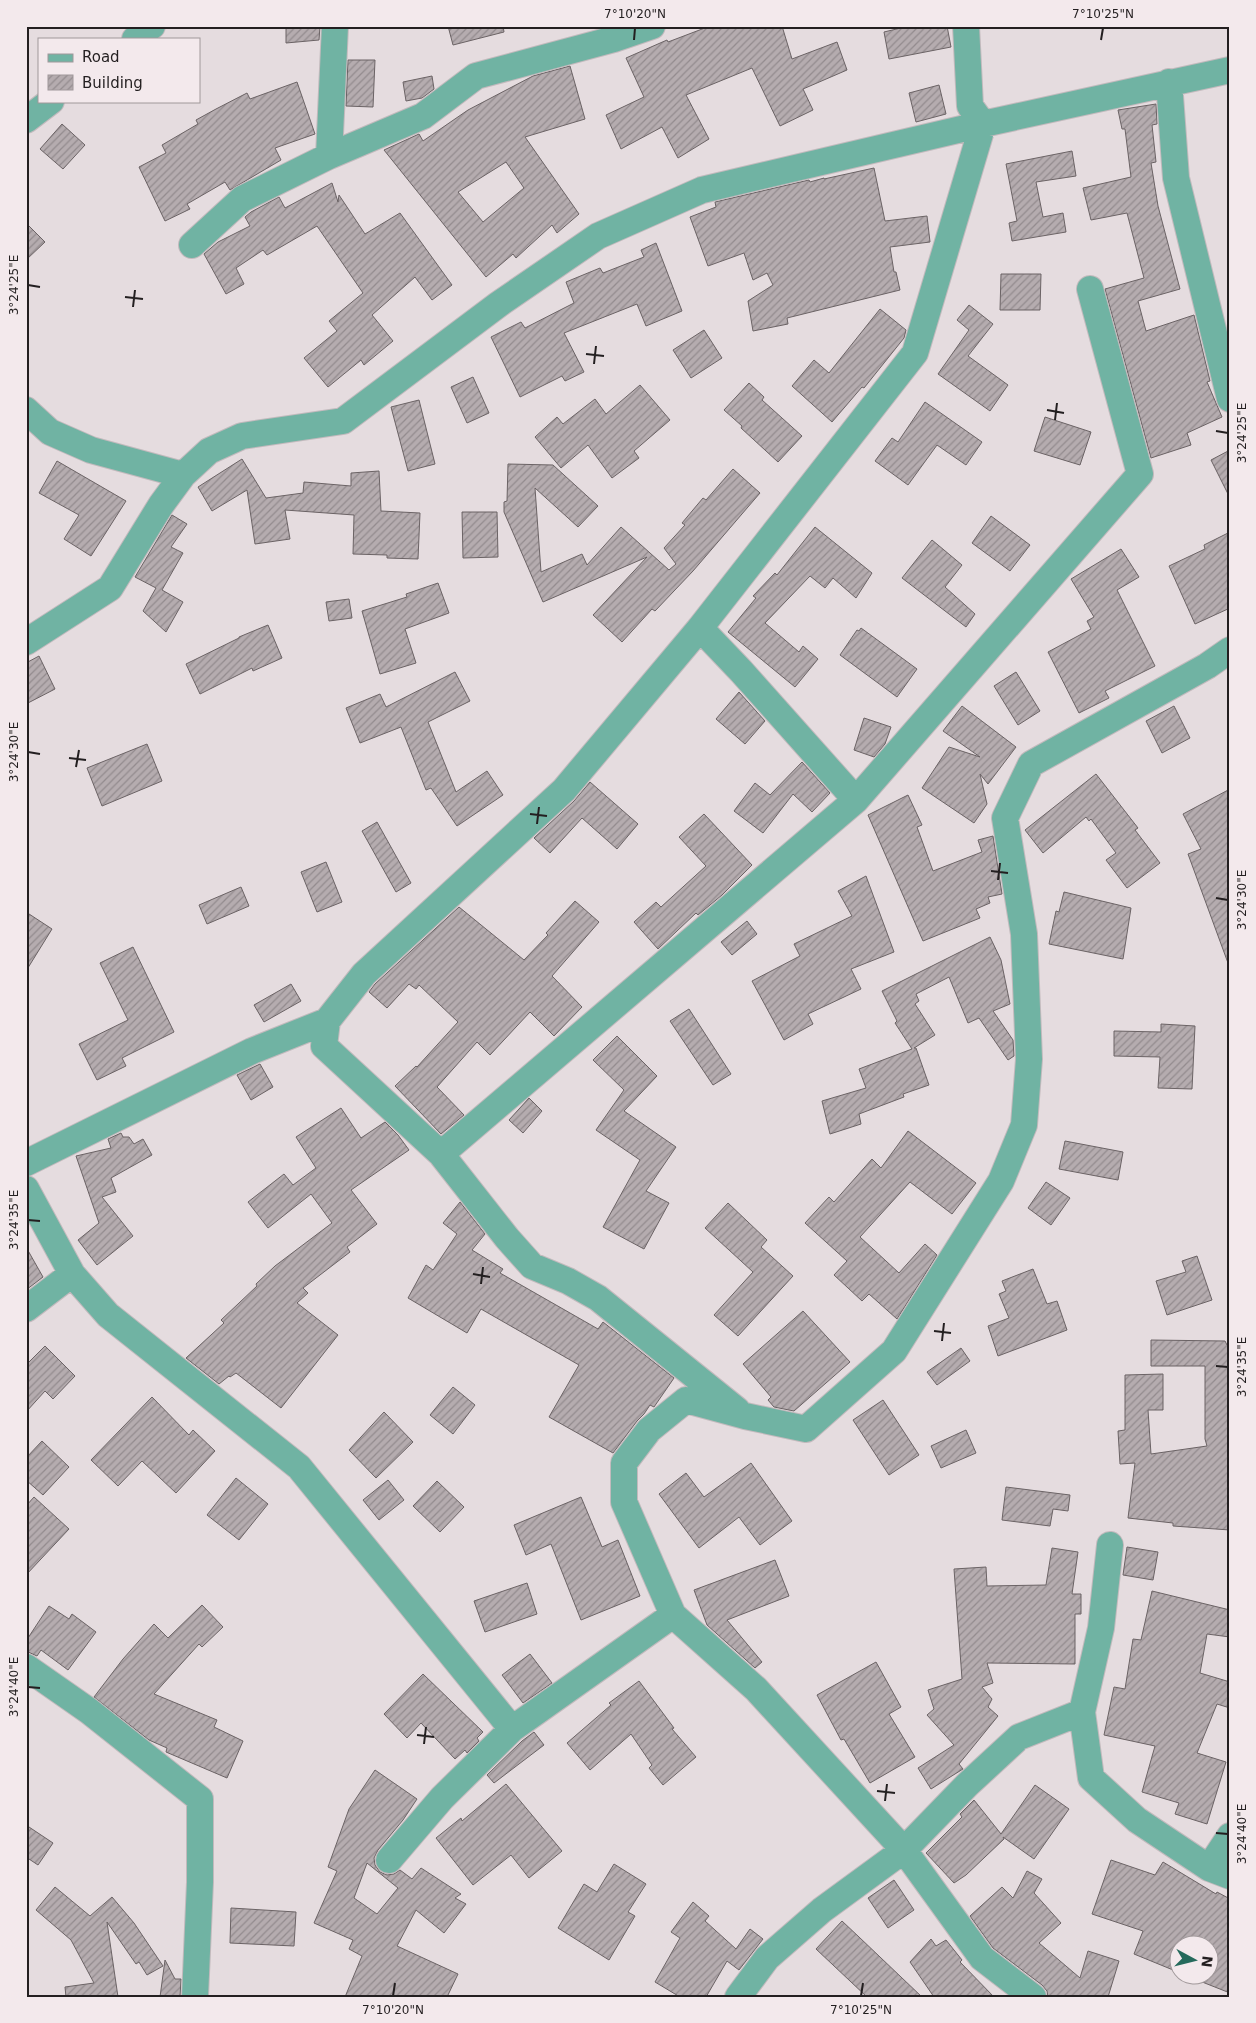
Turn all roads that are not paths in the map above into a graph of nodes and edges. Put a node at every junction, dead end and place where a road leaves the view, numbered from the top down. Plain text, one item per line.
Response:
1 (152, 26) edge
2 (335, 26) edge
3 (652, 26) edge
4 (966, 26) edge
5 (611, 33) edge
6 (136, 38) edge
7 (1230, 70) edge
8 (1169, 82) junction
9 (50, 102) edge
10 (26, 120) edge
11 (983, 124) junction
12 (329, 156) junction
13 (192, 245) dead end
14 (1090, 289) dead end
15 (1230, 399) edge
16 (26, 410) edge
17 (183, 475) junction
18 (700, 628) junction
19 (26, 642) edge
20 (1230, 650) edge
21 (856, 800) junction
22 (327, 1021) junction
23 (442, 1154) junction
24 (26, 1163) edge
25 (26, 1189) edge
26 (72, 1274) junction
27 (26, 1310) edge
28 (745, 1416) junction
29 (1110, 1545) dead end
30 (674, 1615) junction
31 (26, 1667) edge
32 (1082, 1712) junction
33 (512, 1729) junction
34 (1230, 1836) edge
35 (904, 1850) junction
36 (389, 1860) dead end
37 (1219, 1872) edge
38 (195, 1997) edge
39 (738, 1997) edge
40 (1033, 1997) edge

1 - 6 street
2 - 12 street
3 - 5 street
4 - 11 street
5 - 12 street
7 - 8 street
8 - 11 street
8 - 15 street
9 - 10 street
11 - 17 street
11 - 18 street
12 - 13 street
14 - 21 street
16 - 17 street
17 - 19 street
18 - 21 street
18 - 22 street
20 - 28 street
21 - 23 street
22 - 23 street
22 - 24 street
23 - 28 street
25 - 26 street
26 - 27 street
26 - 33 street
28 - 30 street
29 - 32 street
30 - 33 street
30 - 35 street
31 - 38 street
32 - 35 street
32 - 37 street
33 - 36 street
34 - 37 street
35 - 39 street
35 - 40 street

